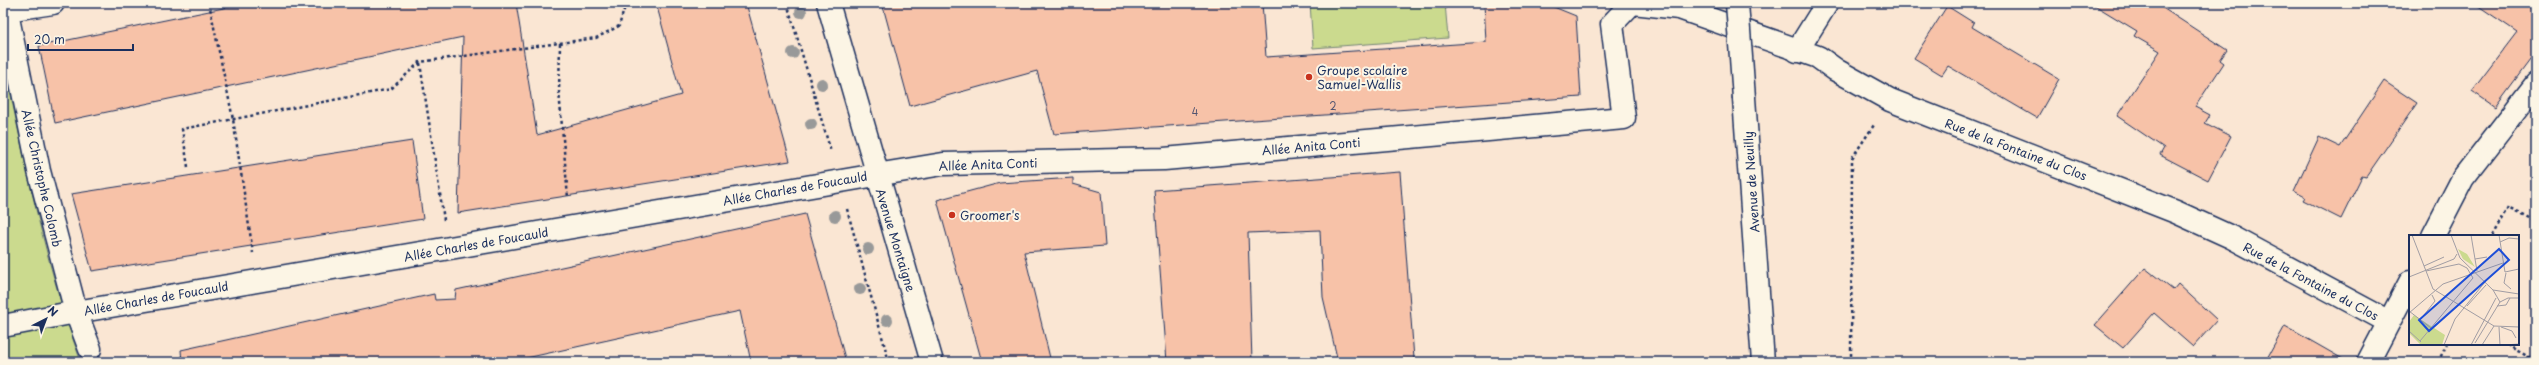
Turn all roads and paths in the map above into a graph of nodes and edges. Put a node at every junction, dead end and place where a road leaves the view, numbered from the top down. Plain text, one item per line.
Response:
1 (53, 3) edge
2 (209, 3) edge
3 (626, 3) edge
4 (828, 3) edge
5 (1632, 3) edge
6 (1737, 3) edge
7 (1827, 3) edge
8 (6, 7) edge
9 (560, 43) junction
10 (1797, 51) junction
11 (420, 62) junction
12 (2536, 84) edge
13 (1890, 100) junction
14 (233, 119) junction
15 (188, 167) dead end
16 (876, 174) junction
17 (2536, 221) edge
18 (570, 227) junction
19 (2434, 235) edge
20 (2494, 235) edge
21 (448, 248) junction
22 (256, 281) junction
23 (2409, 284) edge
24 (76, 312) junction
25 (2389, 322) junction
26 (3, 326) edge
27 (2447, 345) edge
28 (2509, 345) edge
29 (90, 349) dead end
30 (2536, 360) edge
31 (932, 362) edge
32 (1763, 362) edge
33 (1852, 362) edge
34 (2368, 362) edge
35 (2438, 362) edge

1 - 8 street
2 - 14 path
3 - 9 path
4 - 16 street, Avenue Montaigne
5 - 10 street, Rue de la Fontaine du Clos
5 - 16 street, Allée Anita Conti
6 - 32 street, Avenue de Neuilly, bridge
7 - 10 street
8 - 24 street, Allée Christophe Colomb
9 - 11 path
9 - 18 path
10 - 13 street, Rue de la Fontaine du Clos
11 - 14 path
11 - 21 path
12 - 19 street
13 - 25 street, Rue de la Fontaine du Clos
13 - 33 path
14 - 15 path
14 - 22 path
16 - 18 street, Allée Charles de Foucauld
16 - 31 street, Avenue Montaigne
17 - 20 path
18 - 21 street, Allée Charles de Foucauld
21 - 22 street, Allée Charles de Foucauld
22 - 24 street, Allée Charles de Foucauld
23 - 25 street
24 - 26 street, Allée Charles de Foucauld
24 - 29 street, Allée Christophe Colomb
25 - 34 street
27 - 35 path
28 - 30 path

